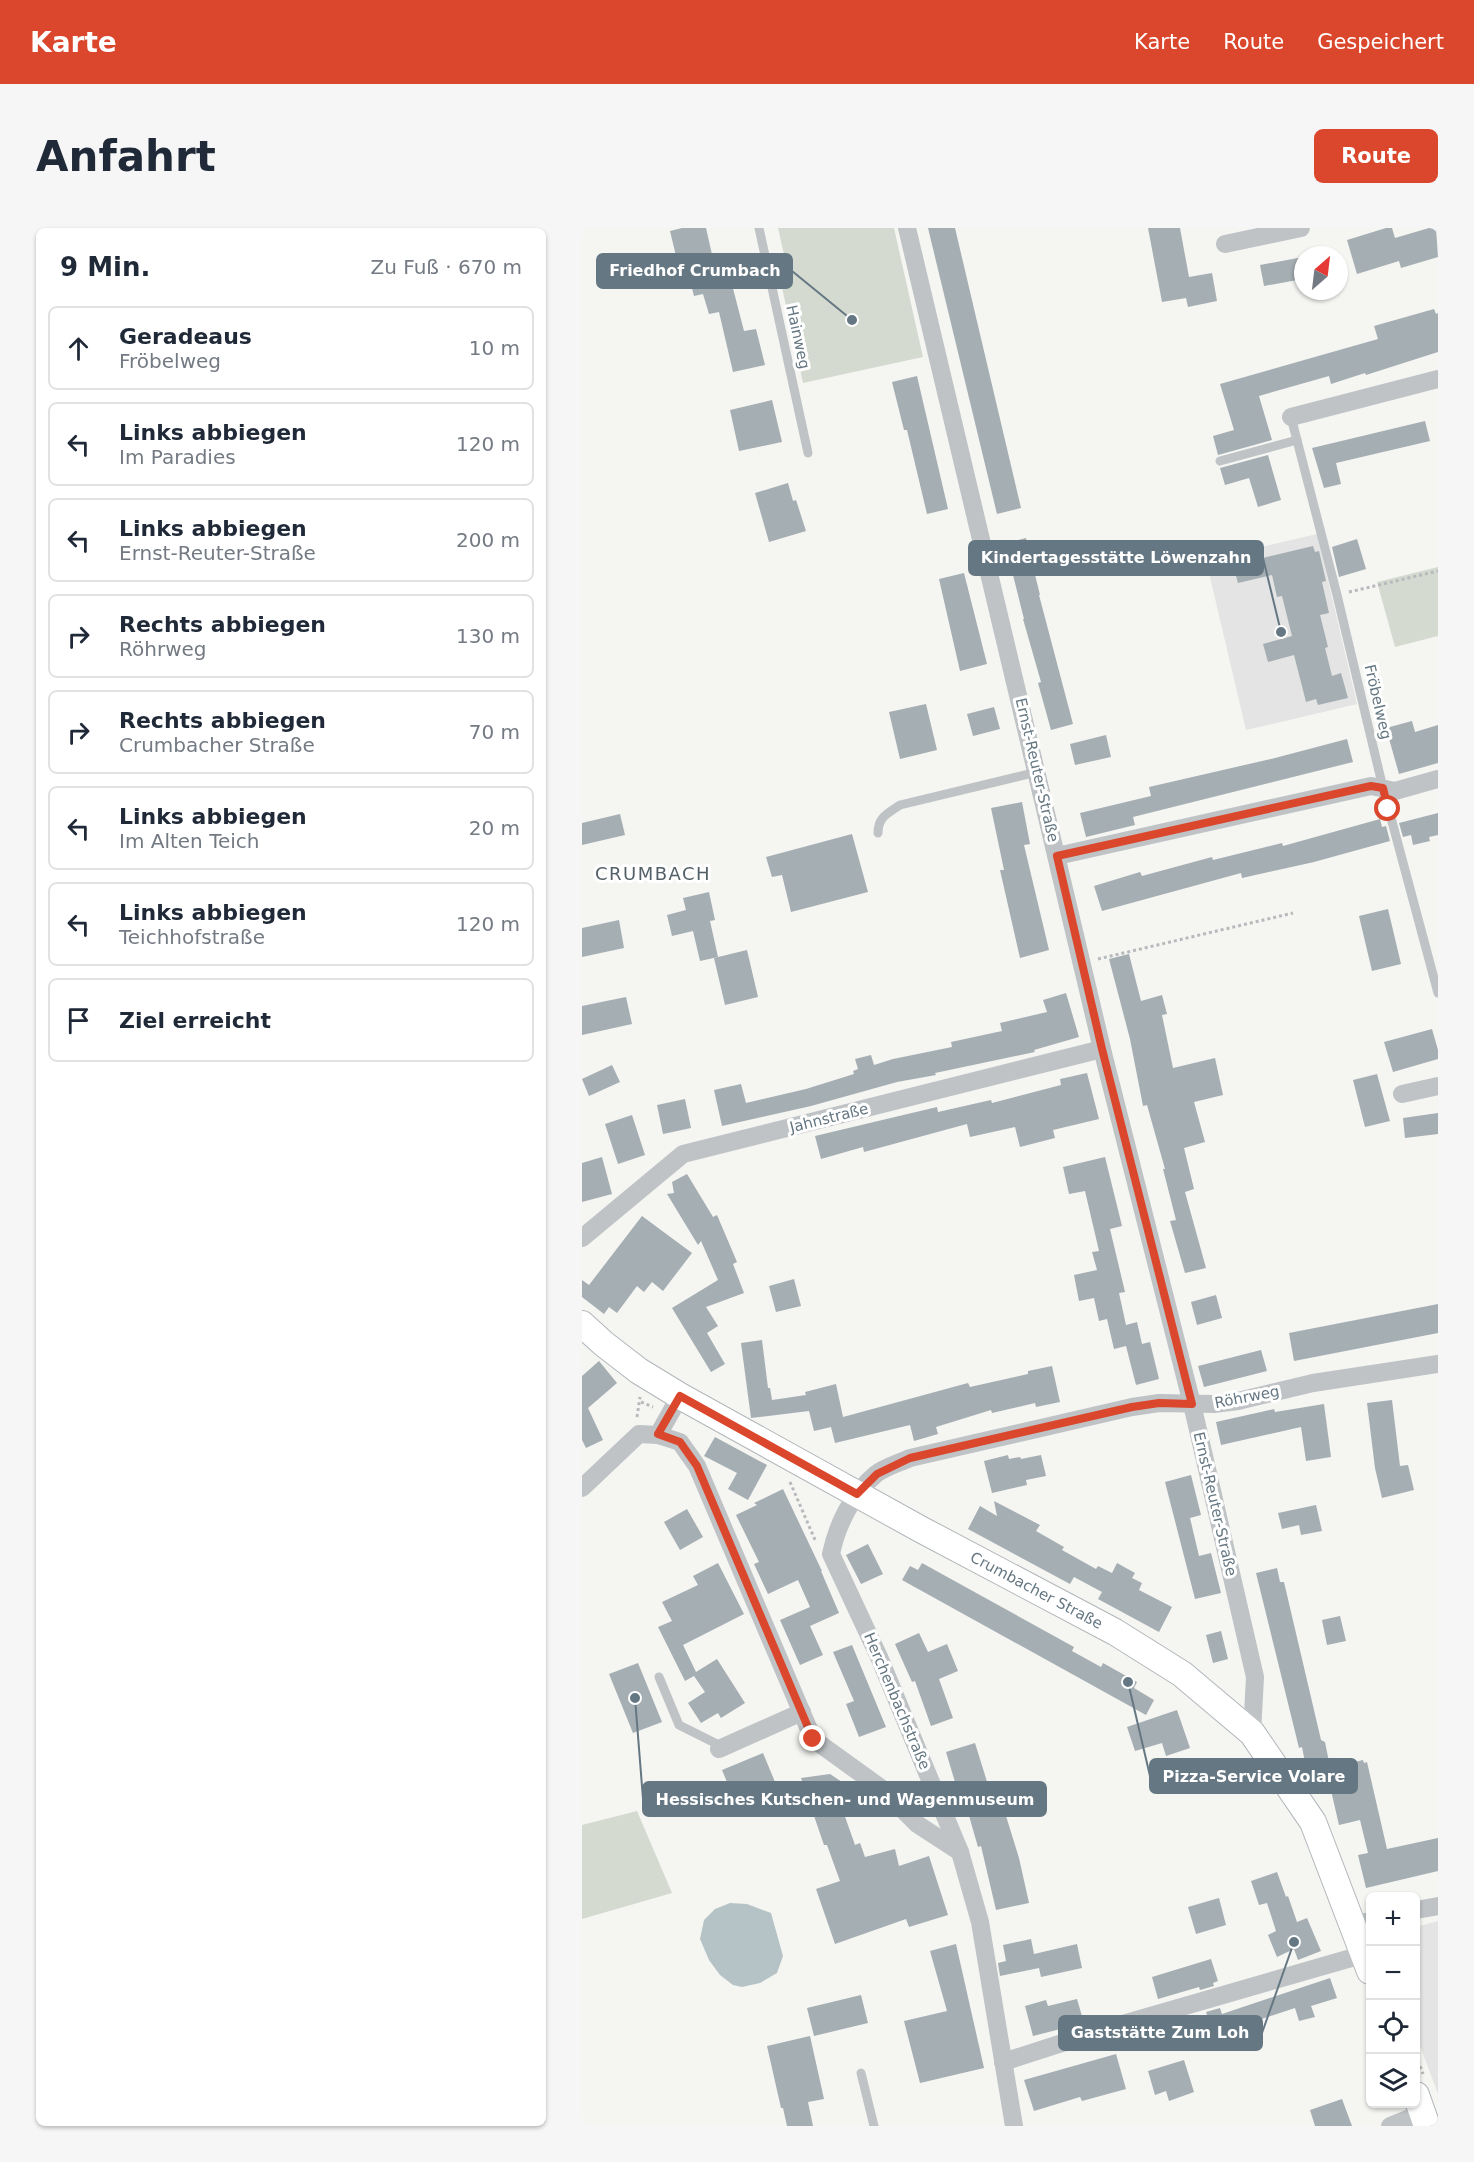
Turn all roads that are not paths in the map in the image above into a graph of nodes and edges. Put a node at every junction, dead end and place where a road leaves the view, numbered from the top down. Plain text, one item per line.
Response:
1 (759, 228) edge
2 (907, 228) edge
3 (1301, 228) edge
4 (1225, 244) dead end
5 (1438, 379) edge
6 (1291, 417) joint
7 (1297, 440) junction
8 (808, 453) dead end
9 (1220, 461) dead end
10 (1037, 772) junction
11 (1438, 779) edge
12 (1383, 788) junction
13 (878, 833) dead end
14 (1057, 856) junction
15 (1434, 963) edge
16 (1438, 993) edge
17 (1102, 1049) junction
18 (1438, 1086) edge
19 (1402, 1094) dead end
20 (582, 1238) edge
21 (582, 1324) edge
22 (1438, 1364) edge
23 (680, 1396) junction
24 (1192, 1404) junction
25 (658, 1434) junction
26 (582, 1488) edge
27 (857, 1494) junction
28 (659, 1677) dead end
29 (802, 1712) junction
30 (1252, 1733) junction
31 (721, 1748) joint
32 (960, 1852) junction
33 (1438, 1906) edge
34 (1420, 1910) edge
35 (1362, 1923) edge
36 (1366, 1950) edge
37 (1366, 1963) edge
38 (1003, 2062) junction
39 (861, 2073) dead end
40 (1421, 2111) edge
41 (874, 2126) edge
42 (1014, 2126) edge
43 (1390, 2126) edge

1 - 8 lane, Hainweg
2 - 10 street, Ernst-Reuter-Straße
3 - 4 street
5 - 6 street
6 - 7 lane, Fröbelweg
7 - 9 lane
7 - 12 lane, Fröbelweg
10 - 13 lane
10 - 14 street, Ernst-Reuter-Straße
11 - 12 street
12 - 14 street
12 - 15 lane, Fröbelweg
14 - 17 street, Ernst-Reuter-Straße
15 - 16 lane, Fröbelweg
17 - 20 street, Jahnstraße
17 - 24 street, Ernst-Reuter-Straße
18 - 19 street
21 - 23 main road, Crumbacher Straße
22 - 24 street, Röhrweg
23 - 25 street
23 - 27 main road, Crumbacher Straße
24 - 27 street, Röhrweg
24 - 30 street, Ernst-Reuter-Straße
25 - 26 street
25 - 29 street
27 - 30 main road, Crumbacher Straße
27 - 32 street, Herchenbachstraße
28 - 31 lane
29 - 31 street
29 - 32 street
30 - 35 main road, Crumbacher Straße
32 - 38 street, Herchenbachstraße
33 - 34 street
35 - 36 main road, Crumbacher Straße
37 - 38 street
38 - 42 street, Herchenbachstraße
39 - 41 lane
40 - 43 street

